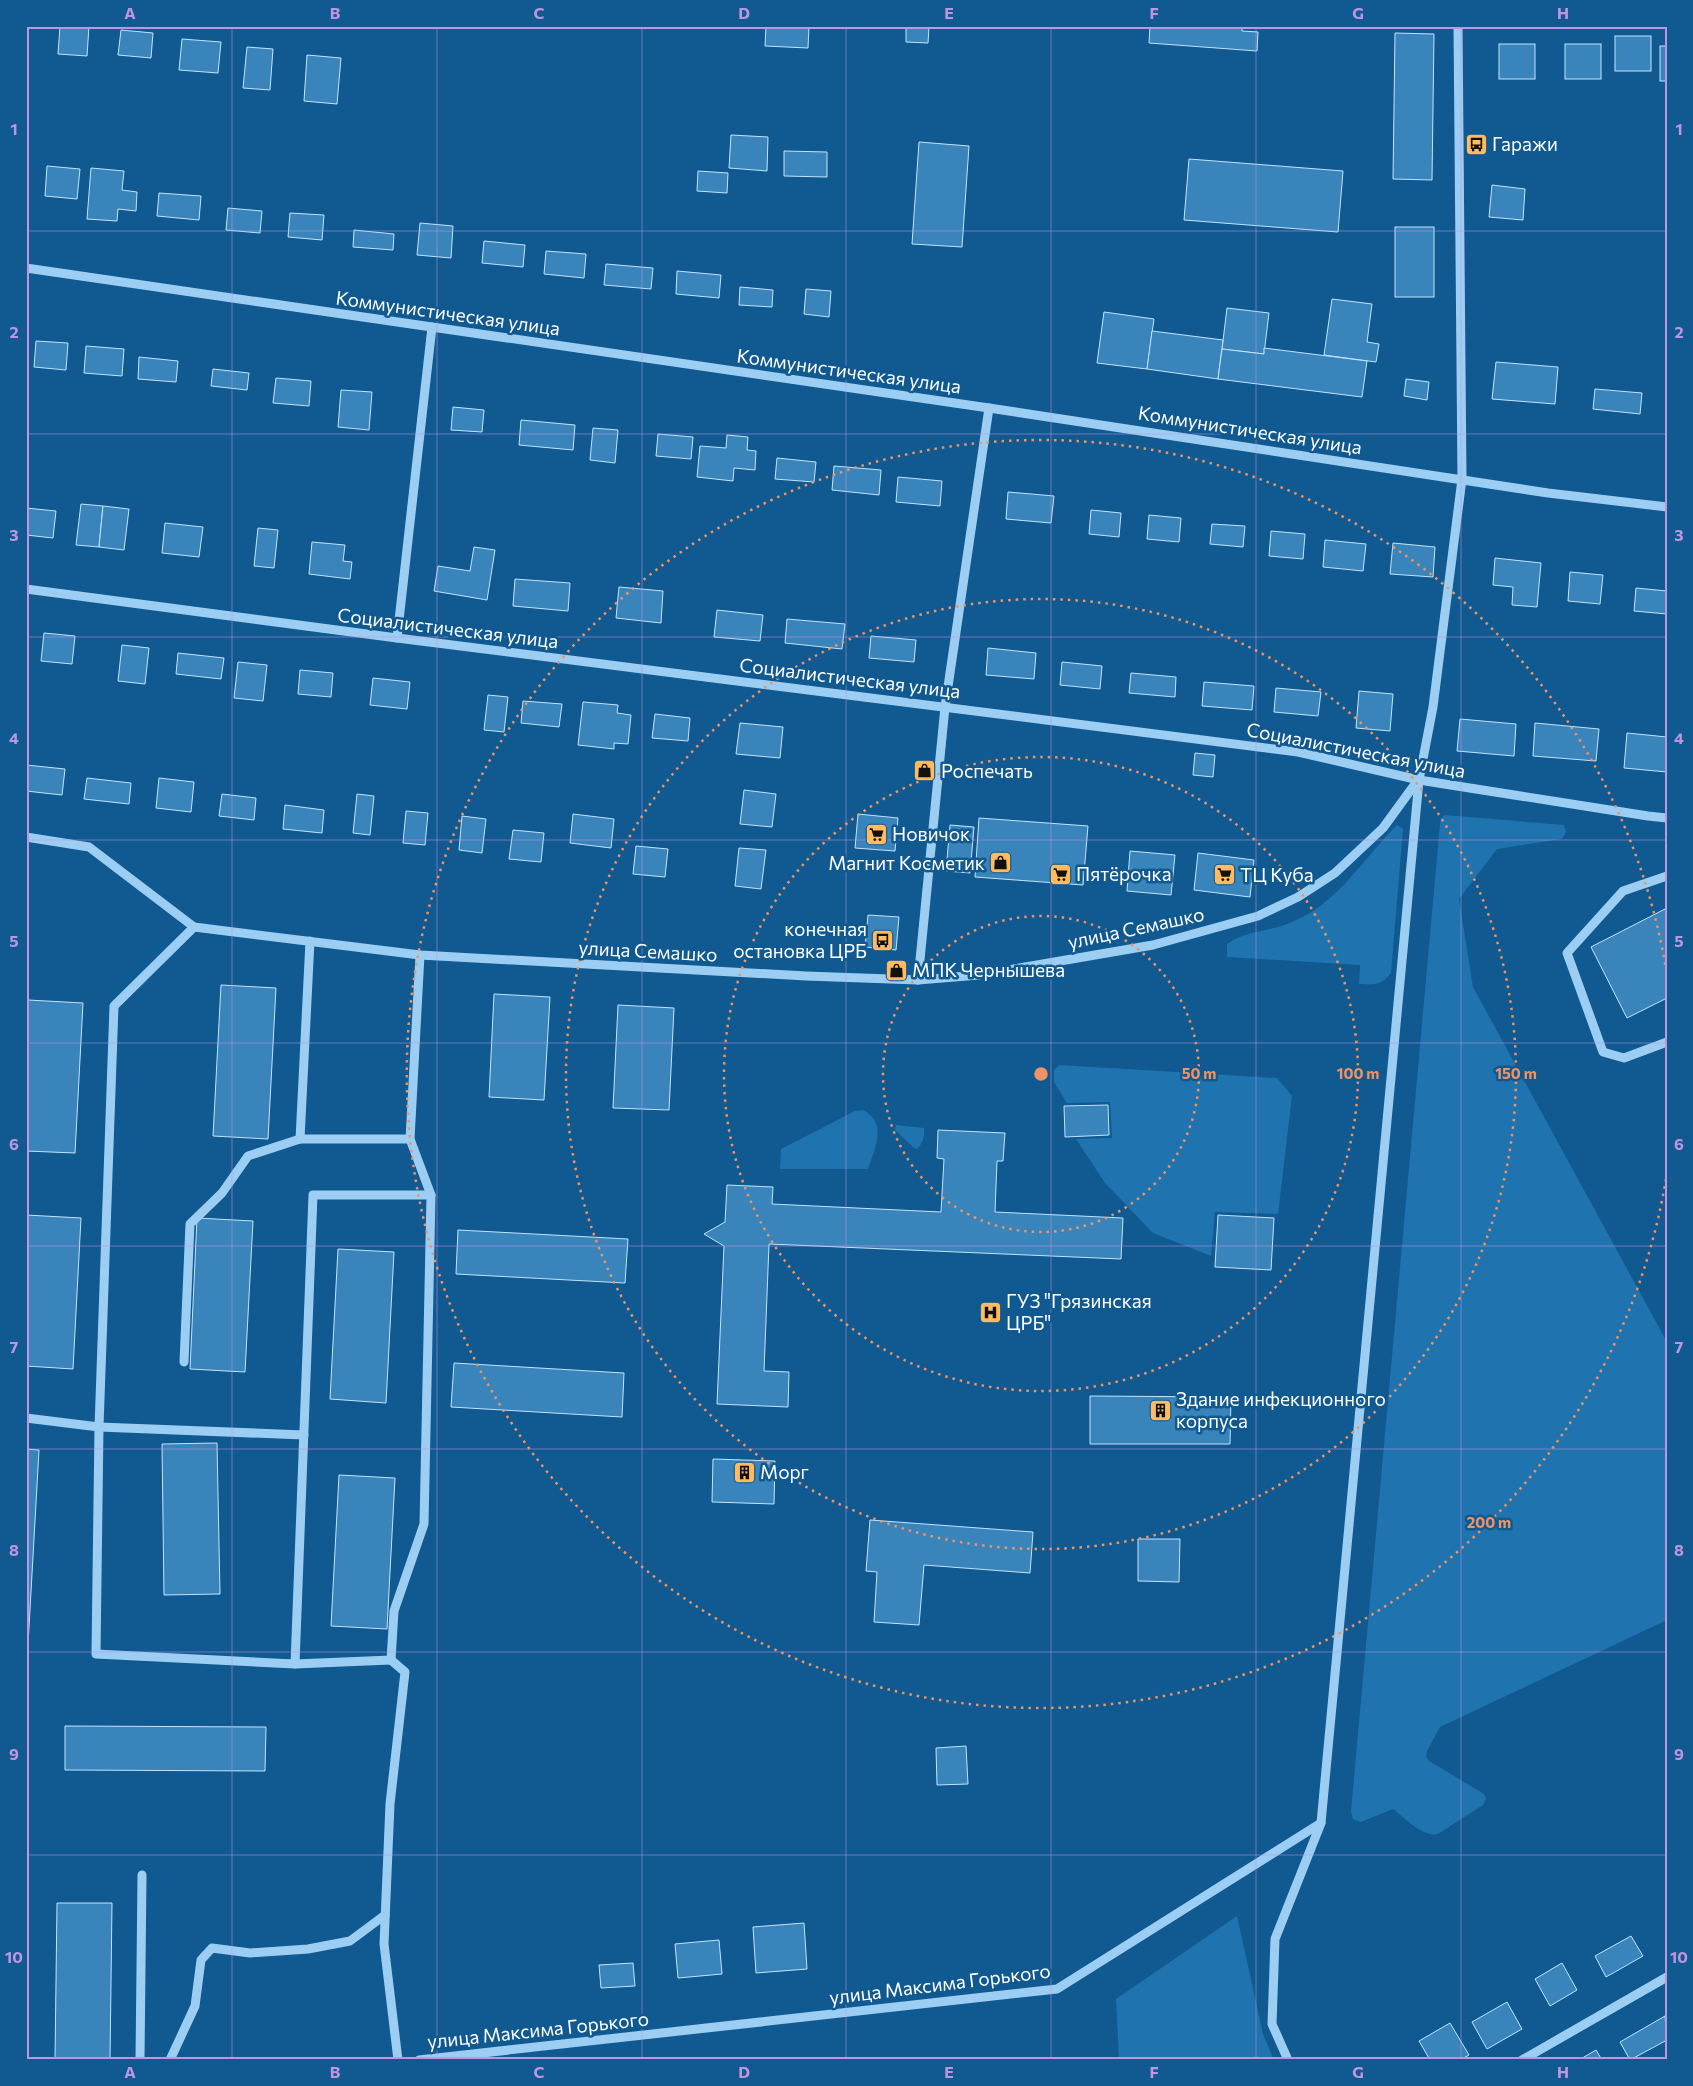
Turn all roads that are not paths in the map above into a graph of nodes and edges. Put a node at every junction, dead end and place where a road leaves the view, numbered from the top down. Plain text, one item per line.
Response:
1 (1458, 26) edge
2 (26, 268) edge
3 (432, 327) junction
4 (989, 408) junction
5 (1462, 479) junction
6 (1667, 507) edge
7 (26, 589) edge
8 (398, 638) junction
9 (945, 706) junction
10 (1419, 780) junction
11 (1667, 818) edge
12 (26, 836) edge
13 (1667, 876) edge
14 (194, 927) junction
15 (310, 941) junction
16 (420, 955) junction
17 (918, 980) junction
18 (1667, 1042) edge
19 (300, 1138) junction
20 (410, 1138) junction
21 (431, 1195) junction
22 (184, 1362) dead end
23 (26, 1418) edge
24 (99, 1427) junction
25 (304, 1435) junction
26 (391, 1660) junction
27 (295, 1664) junction
28 (1321, 1823) junction
29 (142, 1874) dead end
30 (385, 1915) junction
31 (1667, 1977) edge
32 (140, 2060) edge
33 (170, 2060) edge
34 (398, 2060) edge
35 (420, 2060) edge
36 (1288, 2060) edge
37 (1522, 2060) edge

1 - 5 street
2 - 3 street, Коммунистическая улица
3 - 4 street, Коммунистическая улица
3 - 8 street
4 - 5 street, Коммунистическая улица
4 - 9 street
5 - 6 street, Коммунистическая улица
5 - 10 street
7 - 8 street, Социалистическая улица
8 - 9 street, Социалистическая улица
9 - 10 street, Социалистическая улица
9 - 17 street
10 - 11 street, Социалистическая улица
10 - 17 street, улица Семашко
10 - 28 street
12 - 14 street
13 - 18 street
14 - 15 street, улица Семашко
14 - 24 street
15 - 16 street, улица Семашко
15 - 19 street
16 - 17 street, улица Семашко
16 - 20 street
19 - 20 street
19 - 22 street
20 - 21 street
21 - 25 street
21 - 26 street
23 - 24 street
24 - 25 street
24 - 27 street
25 - 27 street
26 - 27 street
26 - 30 street
28 - 35 street, улица Максима Горького
28 - 36 street
29 - 32 street
30 - 33 street
30 - 34 street
31 - 37 street

